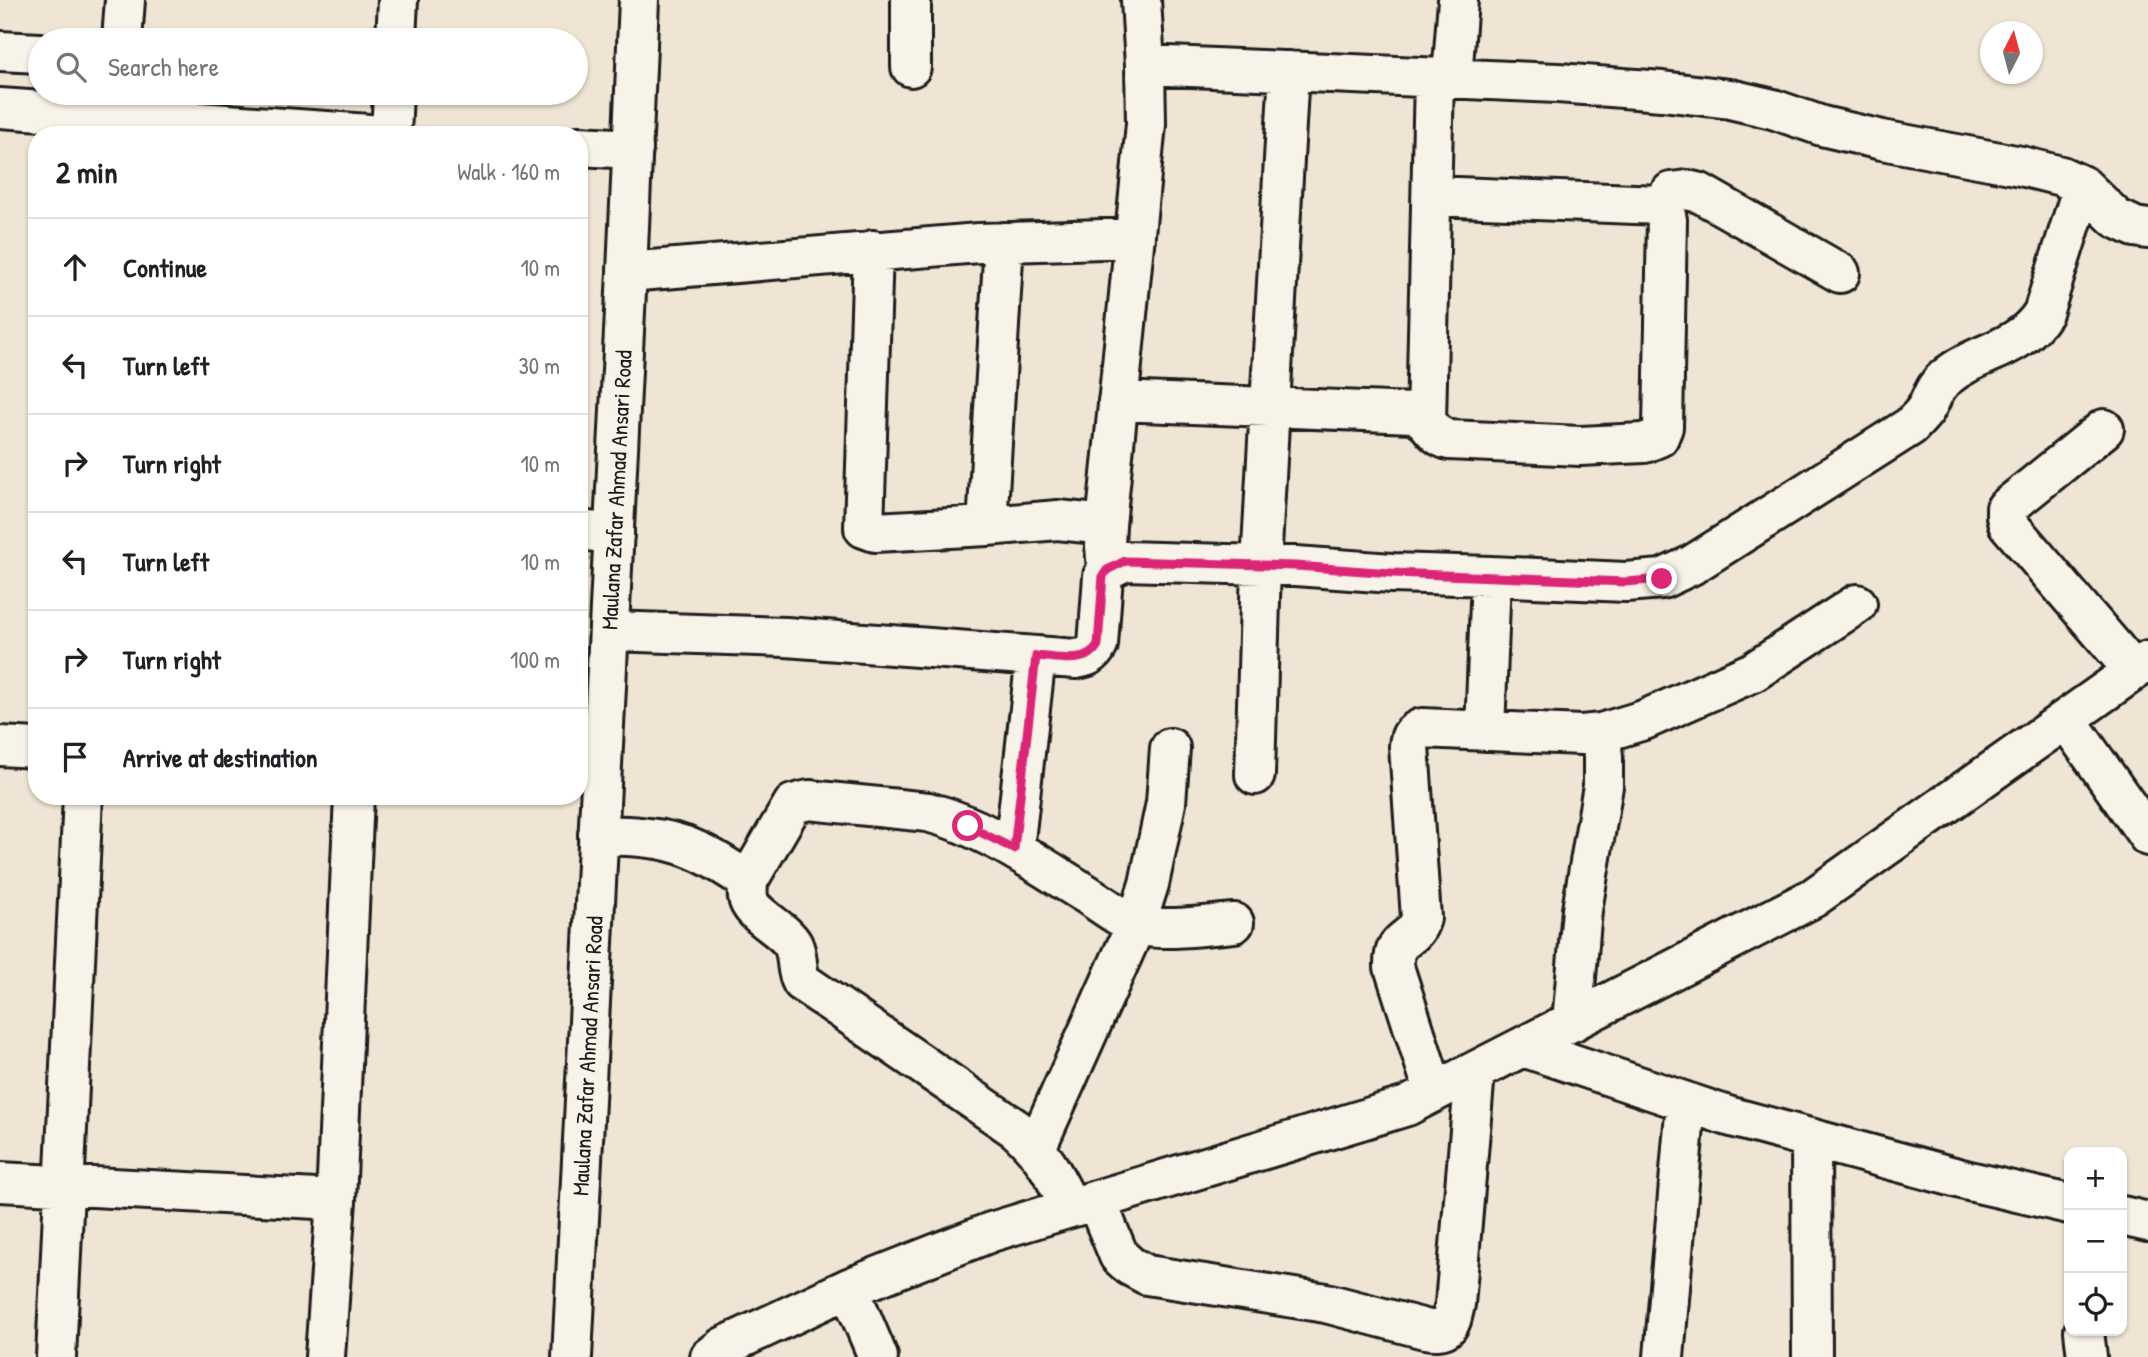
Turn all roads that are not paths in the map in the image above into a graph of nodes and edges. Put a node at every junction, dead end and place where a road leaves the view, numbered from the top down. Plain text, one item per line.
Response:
1 (125, 0) edge
2 (398, 0) edge
3 (639, 0) edge
4 (911, 0) edge
5 (1141, 0) edge
6 (1458, 0) edge
7 (123, 28) edge
8 (397, 28) edge
9 (0, 51) edge
10 (28, 52) edge
11 (1145, 65) junction
12 (911, 67) dead end
13 (1289, 71) junction
14 (1443, 78) junction
15 (392, 105) edge
16 (0, 108) edge
17 (117, 125) edge
18 (144, 126) edge
19 (391, 126) edge
20 (588, 146) edge
21 (633, 149) junction
22 (2083, 186) junction
23 (1432, 196) junction
24 (1660, 205) junction
25 (2148, 229) edge
26 (1135, 238) junction
27 (1004, 242) junction
28 (873, 250) junction
29 (627, 272) junction
30 (1840, 273) dead end
31 (1118, 401) junction
32 (1269, 407) junction
33 (1426, 421) junction
34 (2104, 429) dead end
35 (1106, 525) junction
36 (987, 526) junction
37 (596, 532) edge
38 (1261, 565) junction
39 (1107, 570) junction
40 (1491, 576) junction
41 (1857, 604) dead end
42 (609, 631) junction
43 (1036, 656) junction
44 (2141, 666) edge
45 (2066, 719) junction
46 (1485, 731) junction
47 (1601, 733) junction
48 (0, 746) edge
49 (28, 747) edge
50 (1170, 748) dead end
51 (1255, 775) dead end
52 (83, 805) edge
53 (354, 805) edge
54 (598, 835) junction
55 (2148, 836) edge
56 (1014, 849) junction
57 (748, 881) junction
58 (1234, 923) dead end
59 (1136, 925) junction
60 (1572, 1022) junction
61 (1523, 1047) junction
62 (1475, 1072) junction
63 (1434, 1092) junction
64 (1686, 1102) junction
65 (1811, 1138) junction
66 (1036, 1148) junction
67 (0, 1182) edge
68 (64, 1186) junction
69 (336, 1200) junction
70 (2064, 1203) edge
71 (1083, 1204) junction
72 (2127, 1217) edge
73 (2148, 1222) edge
74 (849, 1288) junction
75 (2085, 1336) edge
76 (56, 1357) edge
77 (325, 1357) edge
78 (572, 1357) edge
79 (710, 1357) edge
80 (878, 1357) edge
81 (1664, 1357) edge
82 (1812, 1357) edge
83 (2087, 1357) edge

1 - 7 street
2 - 8 street
3 - 21 street, Maulana Zafar Ahmad Ansari Road
4 - 12 street
5 - 11 street
6 - 14 street
9 - 10 street
11 - 13 street
11 - 26 street
13 - 14 street
13 - 32 street
14 - 22 street
14 - 23 street
15 - 19 street
16 - 17 street
17 - 18 street
20 - 21 street
21 - 29 street, Maulana Zafar Ahmad Ansari Road
22 - 25 street
22 - 40 street
23 - 24 street
23 - 33 street
24 - 30 street
24 - 33 street
26 - 27 street
26 - 31 street
27 - 28 street
27 - 36 street
28 - 29 street
28 - 36 street
29 - 37 street, Maulana Zafar Ahmad Ansari Road
31 - 32 street
31 - 35 street
32 - 33 street
32 - 38 street
34 - 44 street
35 - 36 street
35 - 39 street
37 - 42 street, Maulana Zafar Ahmad Ansari Road
38 - 39 street
38 - 40 street
38 - 51 street
39 - 43 street
40 - 46 street
41 - 47 street
42 - 43 street
42 - 54 street, Maulana Zafar Ahmad Ansari Road
43 - 56 street
44 - 45 street
45 - 55 street
45 - 60 street
46 - 47 street
46 - 63 street
47 - 60 street
48 - 49 street
50 - 59 street
52 - 68 street
53 - 69 street
54 - 57 street
54 - 78 street, Maulana Zafar Ahmad Ansari Road
56 - 57 street
56 - 59 street
57 - 66 street
58 - 59 street
59 - 66 street
60 - 61 street
61 - 62 street
61 - 64 street
62 - 63 street
62 - 71 street
63 - 71 street
64 - 65 street
64 - 81 street
65 - 70 street
65 - 82 street
66 - 71 street
67 - 68 street
68 - 69 street
68 - 76 street
69 - 77 street
71 - 74 street
72 - 73 street
74 - 79 street
74 - 80 street
75 - 83 street

